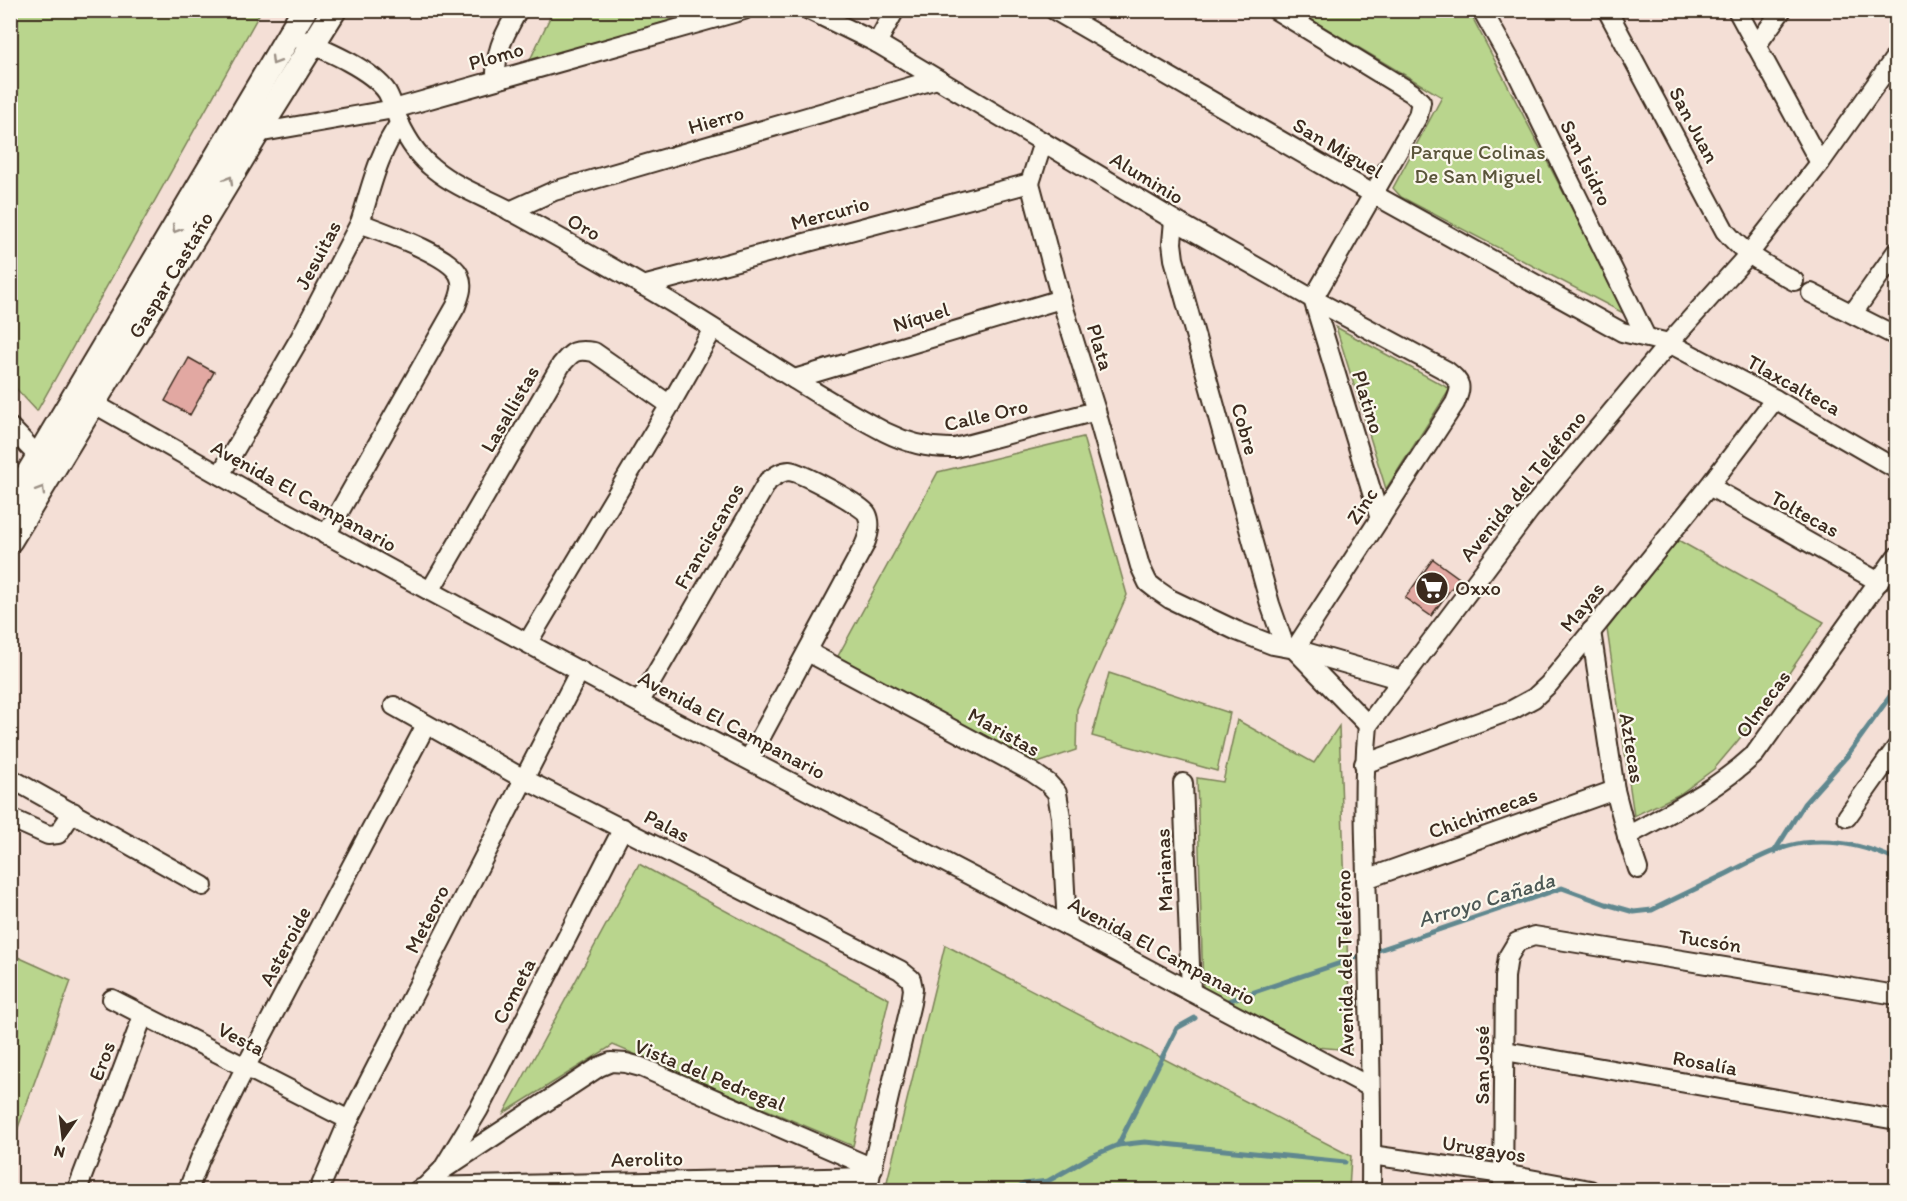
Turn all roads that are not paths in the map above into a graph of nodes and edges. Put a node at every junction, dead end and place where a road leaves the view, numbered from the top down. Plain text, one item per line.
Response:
1 (304, 10) edge
2 (334, 10) edge
3 (518, 10) edge
4 (744, 10) edge
5 (810, 10) edge
6 (895, 10) edge
7 (1054, 10) edge
8 (1276, 10) edge
9 (1482, 10) edge
10 (1607, 10) edge
11 (1737, 10) edge
12 (1782, 10) edge
13 (290, 35) junction
14 (877, 43) junction
15 (314, 45) junction
16 (1756, 46) junction
17 (1896, 56) edge
18 (937, 79) junction
19 (496, 80) junction
20 (397, 116) junction
21 (257, 133) junction
22 (1042, 142) junction
23 (1820, 163) junction
24 (1030, 183) junction
25 (1373, 194) junction
26 (510, 211) junction
27 (1174, 220) junction
28 (360, 223) junction
29 (1896, 252) edge
30 (1748, 255) junction
31 (1794, 281) dead end
32 (643, 286) junction
33 (1811, 293) dead end
34 (1061, 299) junction
35 (1313, 299) junction
36 (1853, 313) junction
37 (713, 329) junction
38 (1896, 336) edge
39 (1646, 337) junction
40 (1669, 343) junction
41 (794, 379) junction
42 (1460, 384) joint
43 (85, 398) junction
44 (1774, 399) junction
45 (670, 405) junction
46 (1096, 411) junction
47 (10, 427) edge
48 (886, 433) joint
49 (39, 457) junction
50 (1896, 469) edge
51 (220, 475) junction
52 (1709, 486) junction
53 (10, 505) edge
54 (1380, 519) junction
55 (326, 535) junction
56 (10, 540) edge
57 (1896, 557) edge
58 (1140, 566) joint
59 (1879, 582) junction
60 (430, 591) junction
61 (1591, 632) junction
62 (528, 642) junction
63 (1290, 648) junction
64 (808, 652) junction
65 (580, 670) junction
66 (1402, 680) junction
67 (639, 702) junction
68 (394, 706) dead end
69 (426, 725) junction
70 (1368, 725) junction
71 (1896, 748) edge
72 (749, 759) junction
73 (1364, 764) junction
74 (10, 778) edge
75 (524, 779) junction
76 (1183, 783) dead end
77 (1615, 790) junction
78 (73, 812) junction
79 (1846, 817) dead end
80 (10, 818) edge
81 (623, 828) junction
82 (1627, 836) junction
83 (1638, 869) dead end
84 (1366, 879) junction
85 (203, 886) dead end
86 (1067, 926) junction
87 (1517, 942) joint
88 (1191, 992) junction
89 (1896, 995) edge
90 (112, 999) dead end
91 (143, 1016) junction
92 (1505, 1051) junction
93 (246, 1066) junction
94 (1370, 1087) junction
95 (349, 1120) junction
96 (1896, 1120) edge
97 (1371, 1155) junction
98 (441, 1172) junction
99 (870, 1178) edge
100 (1503, 1182) edge
101 (421, 1189) edge
102 (77, 1191) edge
103 (188, 1191) edge
104 (319, 1191) edge
105 (1371, 1191) edge
106 (1590, 1191) edge

1 - 13 main road, Gaspar Castaño
2 - 15 main road, Gaspar Castaño
3 - 19 street
4 - 19 street, Plomo
5 - 14 street, Aluminio
6 - 14 street
7 - 25 street, San Miguel
8 - 25 street
9 - 39 street, San Isidro
10 - 30 street, San Juan
11 - 16 street
12 - 16 street
13 - 15 street, Oro
13 -> 43 main road, Gaspar Castaño
14 - 18 street, Aluminio
15 - 20 street, Oro
15 - 21 main road, Gaspar Castaño
16 - 23 street
17 - 23 street, Avenida del Teléfono
18 - 22 street, Aluminio
18 - 26 street, Hierro
19 - 20 street, Plomo
20 - 21 street, Plomo
20 - 26 street, Oro
20 - 28 street
43 -> 21 main road, Gaspar Castaño
22 - 24 street
22 - 27 street, Aluminio
23 - 30 street, Avenida del Teléfono
24 - 32 street, Mercurio
24 - 34 street, Plata
25 - 35 street
25 - 39 street, San Miguel
26 - 32 street, Oro
27 - 35 street, Aluminio
27 - 63 street, Cobre
28 - 51 street, Jesuitas
28 - 55 street, Jesuitas
29 - 36 street
30 - 31 street, San Juan
30 - 40 street, Avenida del Teléfono
32 - 37 street, Oro
33 - 36 street
34 - 41 street, Níquel
34 - 46 street, Plata
35 - 42 street, Aluminio
35 - 54 street, Platino
36 - 38 street
37 - 41 street, Oro
37 - 45 street
39 - 40 street, San Miguel
40 - 44 street, Tlaxcalteca
40 - 66 street, Avenida del Teléfono
41 - 48 street, Oro
42 - 54 street, Zinc
43 - 49 main road, Gaspar Castaño
43 - 51 street, Avenida El Campanario
56 -> 43 main road, Gaspar Castaño
44 - 50 street, Tlaxcalteca
44 - 52 street, Mayas
45 - 60 street, Lasallistas
45 - 62 street
46 - 48 street, Calle Oro
46 - 58 street, Plata
47 - 49 street
49 - 53 main road, Gaspar Castaño
51 - 55 street, Avenida El Campanario
52 - 59 street, Toltecas
52 - 61 street, Mayas
54 - 63 street, Zinc
55 - 60 street, Avenida El Campanario
57 - 59 street, Olmecas
58 - 63 street, Cobre
59 - 82 street, Olmecas
60 - 62 street, Avenida El Campanario
61 - 73 street, Mayas
61 - 77 street, Aztecas
62 - 65 street, Avenida El Campanario
63 - 66 street, Cobre
63 - 70 street, Cobre
64 - 67 street, Franciscanos
64 - 72 street, Franciscanos
64 - 86 street, Maristas
65 - 67 street, Avenida El Campanario
65 - 75 street, Meteoro
66 - 70 street, Avenida del Teléfono
67 - 72 street, Avenida El Campanario
68 - 69 street, Palas
69 - 75 street, Palas
69 - 93 street, Asteroide
70 - 73 street, Avenida del Teléfono
71 - 79 street
72 - 86 street, Avenida El Campanario
73 - 84 street, Avenida del Teléfono
74 - 78 street
75 - 81 street, Palas
75 - 95 street, Meteoro
76 - 88 street, Marianas
77 - 82 street, Aztecas
77 - 84 street, Chichimecas
78 - 80 street
78 - 85 street
81 - 98 street, Cometa
81 - 99 street, Palas
82 - 83 street, Aztecas
84 - 94 street, Avenida del Teléfono
86 - 88 street, Avenida El Campanario
87 - 89 street, Tucsón
87 - 92 street, San José
88 - 94 street, Avenida El Campanario
90 - 91 street, Vesta
91 - 93 street, Vesta
91 - 102 street, Eros
92 - 96 street, Rosalía
92 - 100 street, San José
93 - 95 street, Vesta
93 - 103 street, Asteroide
94 - 97 street, Avenida del Teléfono
95 - 104 street, Meteoro
97 - 100 street, Urugayos
97 - 105 street, Avenida del Teléfono
98 - 99 street, Vista del Pedregal
98 - 101 street, Vista del Pedregal
99 - 101 street, Aerolito
100 - 106 street, Urugayos

